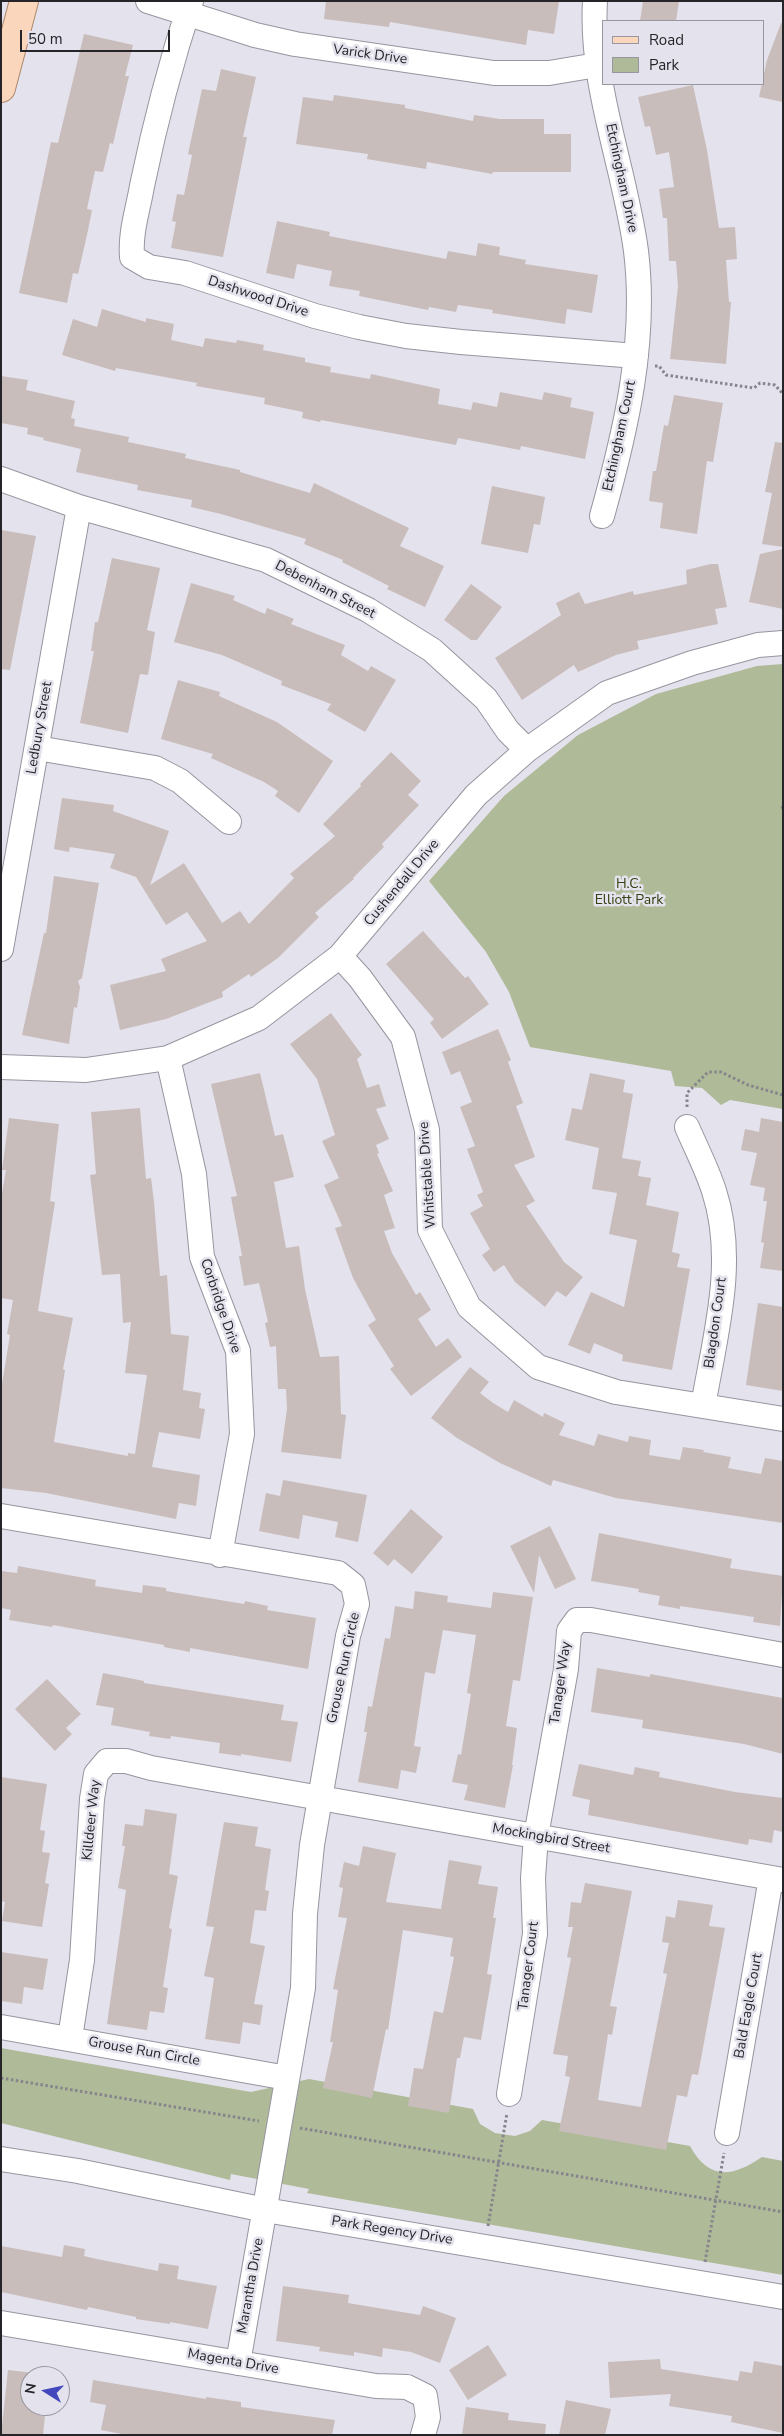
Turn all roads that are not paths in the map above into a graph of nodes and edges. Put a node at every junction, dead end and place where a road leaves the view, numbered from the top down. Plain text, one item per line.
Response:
1 (24, 1) edge
2 (148, 1) edge
3 (595, 1) edge
4 (189, 8) edge
5 (597, 65) junction
6 (1, 88) edge
7 (636, 356) junction
8 (1, 479) edge
9 (79, 508) junction
10 (602, 516) dead end
11 (783, 643) edge
12 (37, 748) junction
13 (527, 750) junction
14 (229, 822) dead end
15 (1, 949) edge
16 (340, 956) junction
17 (168, 1058) junction
18 (1, 1068) edge
19 (687, 1127) road end
20 (703, 1406) junction
21 (783, 1418) edge
22 (1, 1516) edge
23 (220, 1555) junction
24 (783, 1655) edge
25 (319, 1799) junction
26 (536, 1836) junction
27 (777, 1879) edge
28 (1, 2027) edge
29 (70, 2038) junction
30 (287, 2078) junction
31 (509, 2094) road end
32 (727, 2133) road end
33 (1, 2159) edge
34 (265, 2210) junction
35 (783, 2297) edge
36 (1, 2323) edge
37 (238, 2363) junction
38 (423, 2435) edge

1 - 6 main road
2 - 4 street, Varick Drive
3 - 5 street, Etchingham Drive
4 - 5 street, Varick Drive
4 - 7 street, Dashwood Drive
5 - 7 street, Etchingham Drive
7 - 10 street, Etchingham Court
8 - 9 street, Debenham Street
9 - 12 street, Ledbury Street
9 - 13 street, Debenham Street
11 - 13 street, Cushendall Drive
12 - 14 street
12 - 15 street, Ledbury Street
13 - 16 street, Cushendall Drive
16 - 17 street, Cushendall Drive
16 - 20 street, Whitstable Drive
17 - 18 street, Cushendall Drive
17 - 23 street, Corbridge Drive
19 - 20 street, Blagdon Court
20 - 21 street, Whitstable Drive
22 - 23 street, Grouse Run Circle
23 - 25 street, Grouse Run Circle
24 - 26 street, Tanager Way
25 - 26 street, Mockingbird Street
25 - 29 street, Killdeer Way
25 - 30 street, Grouse Run Circle
26 - 27 street, Mockingbird Street
26 - 31 street, Tanager Court
27 - 32 street, Bald Eagle Court
28 - 29 street, Grouse Run Circle
29 - 30 street, Grouse Run Circle
30 - 34 street, Grouse Run Circle
33 - 34 street, Park Regency Drive
34 - 35 street, Park Regency Drive
34 - 37 street, Marantha Drive
36 - 37 street, Magenta Drive
37 - 38 street, Magenta Drive

